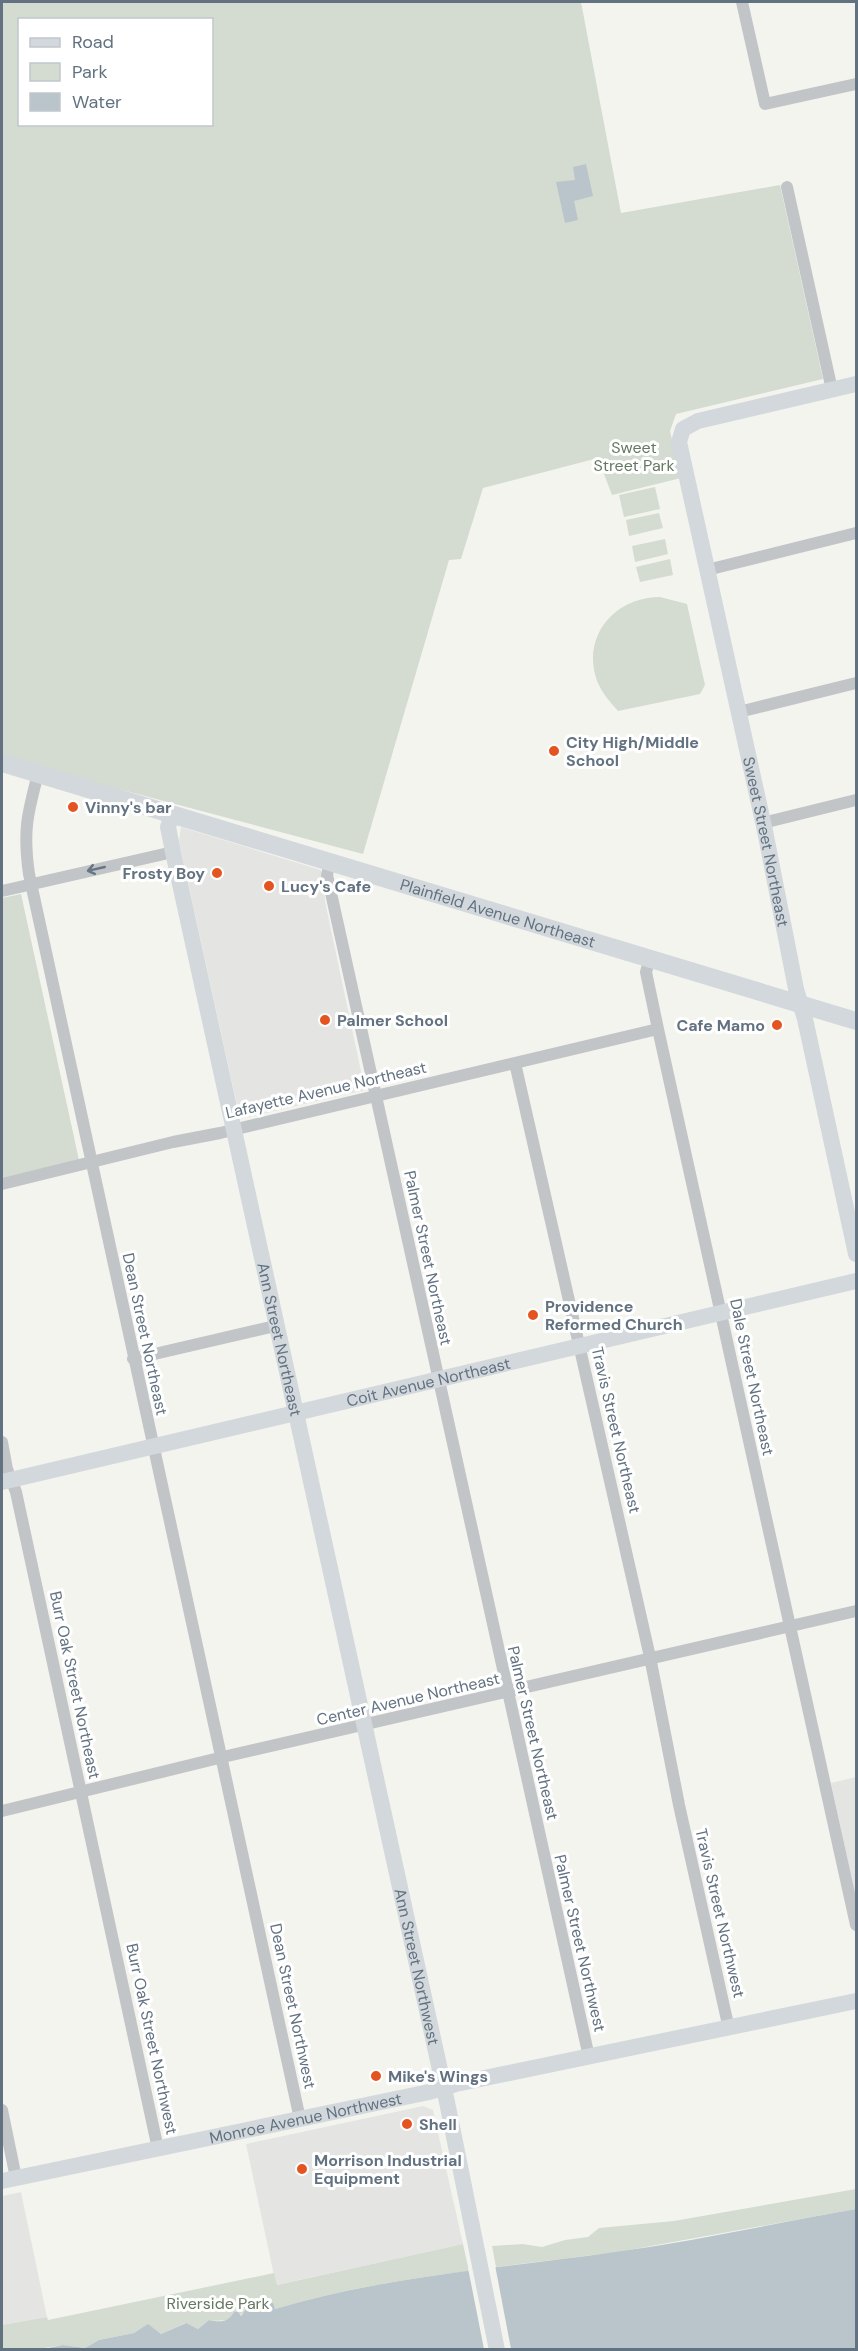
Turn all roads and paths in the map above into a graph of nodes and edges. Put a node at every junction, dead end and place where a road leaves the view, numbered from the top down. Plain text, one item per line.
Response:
1 (742, 2) edge
2 (856, 84) edge
3 (787, 187) dead end
4 (856, 384) edge
5 (832, 390) junction
6 (856, 533) edge
7 (707, 570) junction
8 (856, 683) edge
9 (739, 712) junction
10 (2, 763) edge
11 (38, 774) junction
12 (856, 800) edge
13 (172, 814) junction
14 (763, 823) junction
15 (173, 852) junction
16 (330, 862) junction
17 (31, 884) junction
18 (2, 891) edge
19 (650, 958) junction
20 (800, 1004) junction
21 (856, 1021) edge
22 (658, 1029) junction
23 (515, 1063) junction
24 (375, 1095) junction
25 (232, 1130) junction
26 (91, 1162) junction
27 (2, 1184) edge
28 (856, 1254) edge
29 (856, 1281) edge
30 (722, 1313) junction
31 (275, 1326) junction
32 (580, 1346) junction
33 (133, 1359) junction
34 (438, 1380) junction
35 (296, 1413) junction
36 (2, 1442) edge
37 (153, 1447) junction
38 (7, 1481) edge
39 (856, 1611) edge
40 (789, 1627) junction
41 (651, 1657) junction
42 (507, 1693) junction
43 (364, 1726) junction
44 (223, 1757) junction
45 (81, 1792) junction
46 (679, 1805) joint
47 (2, 1811) edge
48 (540, 1837) joint
49 (395, 1866) joint
50 (253, 1900) joint
51 (856, 1925) edge
52 (112, 1937) joint
53 (856, 2001) edge
54 (729, 2029) junction
55 (589, 2057) junction
56 (444, 2088) junction
57 (2, 2110) edge
58 (300, 2119) junction
59 (158, 2148) junction
60 (9, 2180) edge
61 (497, 2349) edge

1 - 2 street
3 - 5 street
4 - 5 main road
5 - 7 main road, Sweet Street Northeast
6 - 7 street
7 - 9 main road, Sweet Street Northeast
8 - 9 street
9 - 14 main road, Sweet Street Northeast
10 - 11 main road, Plainfield Avenue Northeast
11 - 13 main road, Plainfield Avenue Northeast
11 - 17 street, Dean Street Northeast
12 - 14 street
13 - 15 main road, Ann Street Northeast
13 - 16 main road, Plainfield Avenue Northeast
14 - 20 main road, Sweet Street Northeast
15 -> 17 street
15 - 25 main road, Ann Street Northeast
16 - 19 main road, Plainfield Avenue Northeast
16 - 24 street, Palmer Street Northeast
17 - 18 street
17 - 26 street, Dean Street Northeast
19 - 20 main road, Plainfield Avenue Northeast
19 - 22 street, Dale Street Northeast
20 - 21 main road, Plainfield Avenue Northeast
20 - 28 main road, Sweet Street Northeast
22 - 23 street, Lafayette Avenue Northeast
22 - 30 street, Dale Street Northeast
23 - 24 street, Lafayette Avenue Northeast
23 - 32 street, Travis Street Northeast
24 - 25 street, Lafayette Avenue Northeast
24 - 34 street, Palmer Street Northeast
25 - 26 street, Lafayette Avenue Northeast
25 - 31 main road, Ann Street Northeast
26 - 27 street, Lafayette Avenue Northeast
26 - 33 street, Dean Street Northeast
29 - 30 main road, Coit Avenue Northeast
30 - 32 main road, Coit Avenue Northeast
30 - 40 street, Dale Street Northeast
31 - 33 street
31 - 35 main road, Ann Street Northeast
32 - 34 main road, Coit Avenue Northeast
32 - 41 street, Travis Street Northeast
33 - 37 street, Dean Street Northeast
34 - 35 main road, Coit Avenue Northeast
34 - 42 street, Palmer Street Northeast
35 - 37 main road, Coit Avenue Northeast
35 - 43 main road, Ann Street Northeast
36 - 38 street, Burr Oak Street Northeast
37 - 38 main road, Coit Avenue Northeast
37 - 44 street, Dean Street Northeast
38 - 45 street, Burr Oak Street Northeast
39 - 40 street, Center Avenue Northeast
40 - 41 street, Center Avenue Northeast
40 - 51 street, Dale Street Northeast
41 - 42 street, Center Avenue Northeast
41 - 46 street, Travis Street Northeast
42 - 43 street, Center Avenue Northeast
42 - 48 street, Palmer Street Northeast
43 - 44 street, Center Avenue Northeast
43 - 49 main road, Ann Street Northeast
44 - 45 street, Center Avenue Northeast
44 - 50 street, Dean Street Northeast
45 - 47 street, Center Avenue Northeast
45 - 52 street, Burr Oak Street Northeast
46 - 54 street, Travis Street Northwest
48 - 55 street, Palmer Street Northwest
49 - 56 main road, Ann Street Northwest
50 - 58 street, Dean Street Northwest
52 - 59 street, Burr Oak Street Northwest
53 - 54 main road, Monroe Avenue Northwest
54 - 55 main road, Monroe Avenue Northwest
55 - 56 main road, Monroe Avenue Northwest
56 - 58 main road, Monroe Avenue Northwest
56 - 61 main road, Ann Street Northwest
57 - 60 street
58 - 59 main road, Monroe Avenue Northwest
59 - 60 main road, Monroe Avenue Northwest

